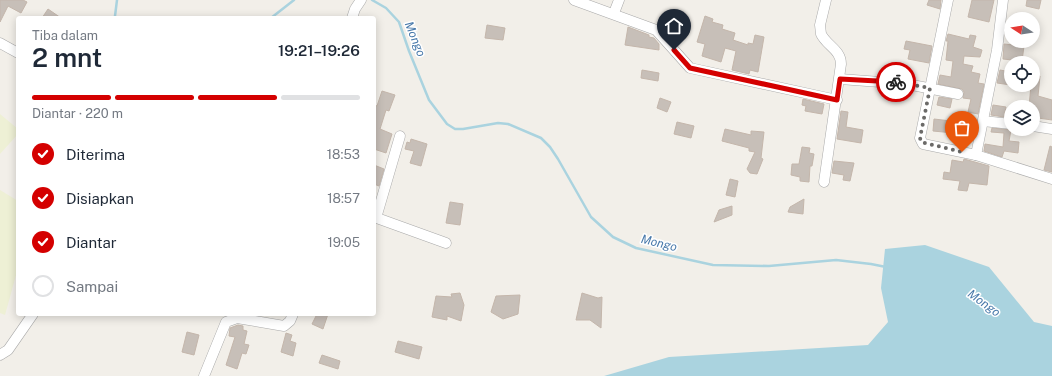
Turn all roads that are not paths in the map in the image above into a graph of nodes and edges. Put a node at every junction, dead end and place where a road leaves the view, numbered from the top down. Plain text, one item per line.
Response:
1 (361, 0) edge
2 (574, 0) edge
3 (619, 0) edge
4 (826, 0) edge
5 (948, 0) edge
6 (1003, 0) edge
7 (614, 13) junction
8 (353, 14) edge
9 (0, 43) edge
10 (16, 52) edge
11 (840, 79) junction
12 (930, 88) junction
13 (958, 94) dead end
14 (837, 100) junction
15 (983, 121) junction
16 (1004, 123) edge
17 (1040, 127) edge
18 (1052, 129) edge
19 (400, 136) dead end
20 (976, 155) junction
21 (1052, 179) edge
22 (824, 182) dead end
23 (376, 215) edge
24 (376, 218) edge
25 (446, 243) dead end
26 (32, 316) edge
27 (292, 316) edge
28 (0, 355) edge
29 (204, 376) edge

1 - 8 street
2 - 7 street
3 - 7 street
4 - 11 street
5 - 12 street
6 - 15 street
7 - 14 street
9 - 10 street
11 - 12 street
11 - 14 street
12 - 13 street
12 - 20 street
14 - 22 street
15 - 16 street
15 - 20 street
17 - 18 street
19 - 23 street
20 - 21 street
24 - 25 street
26 - 28 street
27 - 29 street

